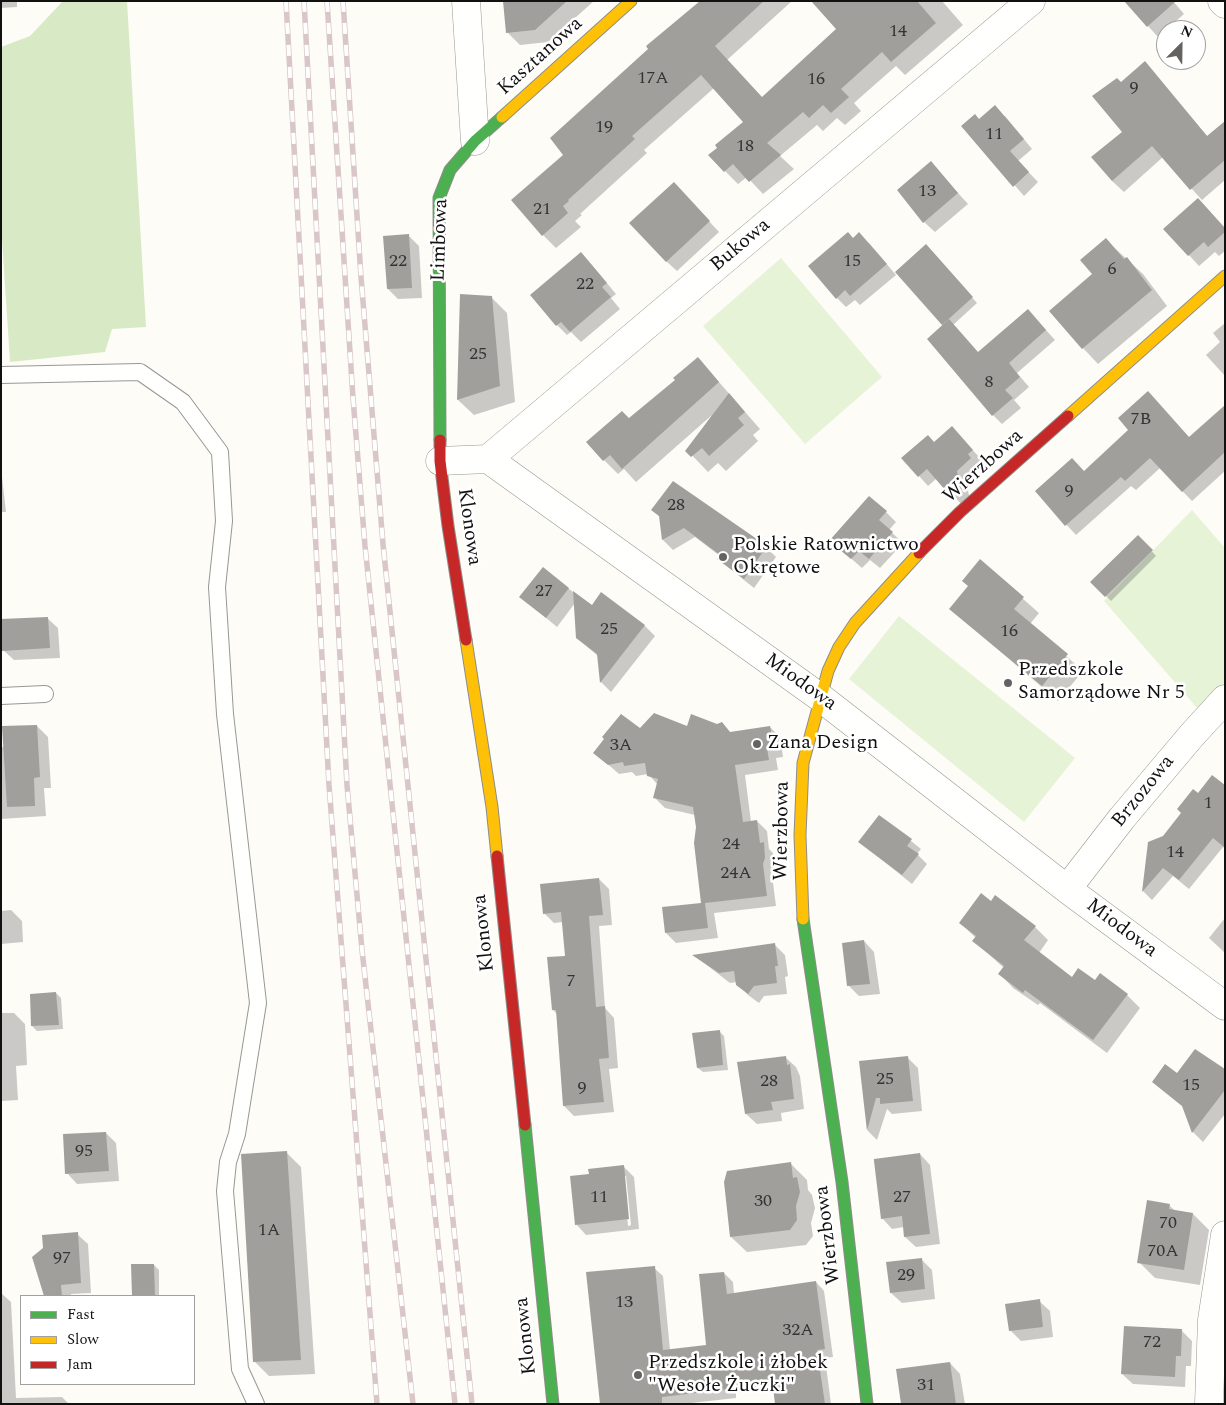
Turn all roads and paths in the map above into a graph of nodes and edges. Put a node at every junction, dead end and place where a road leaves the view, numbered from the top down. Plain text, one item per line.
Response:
1 (466, 1) edge
2 (631, 1) edge
3 (1031, 1) edge
4 (1222, 1) edge
5 (1225, 4) edge
6 (475, 141) junction
7 (1225, 276) edge
8 (1, 375) edge
9 (488, 459) junction
10 (440, 460) junction
11 (45, 694) dead end
12 (1, 696) edge
13 (821, 698) junction
14 (1225, 699) edge
15 (1067, 889) junction
16 (1225, 1006) edge
17 (1225, 1235) edge
18 (256, 1404) edge
19 (552, 1404) edge
20 (867, 1404) edge
21 (1209, 1404) edge

1 - 6 street
2 - 6 street, Kasztanowa
3 - 9 street, Bukowa
4 - 5 street
6 - 10 street, Limbowa
7 - 13 street, Wierzbowa
8 - 18 lane
9 - 10 street
9 - 13 street, Miodowa
10 - 19 street, Klonowa
11 - 12 lane
13 - 15 street, Miodowa
13 - 20 street, Wierzbowa
14 - 15 street, Brzozowa
15 - 16 street, Miodowa
17 - 21 street

